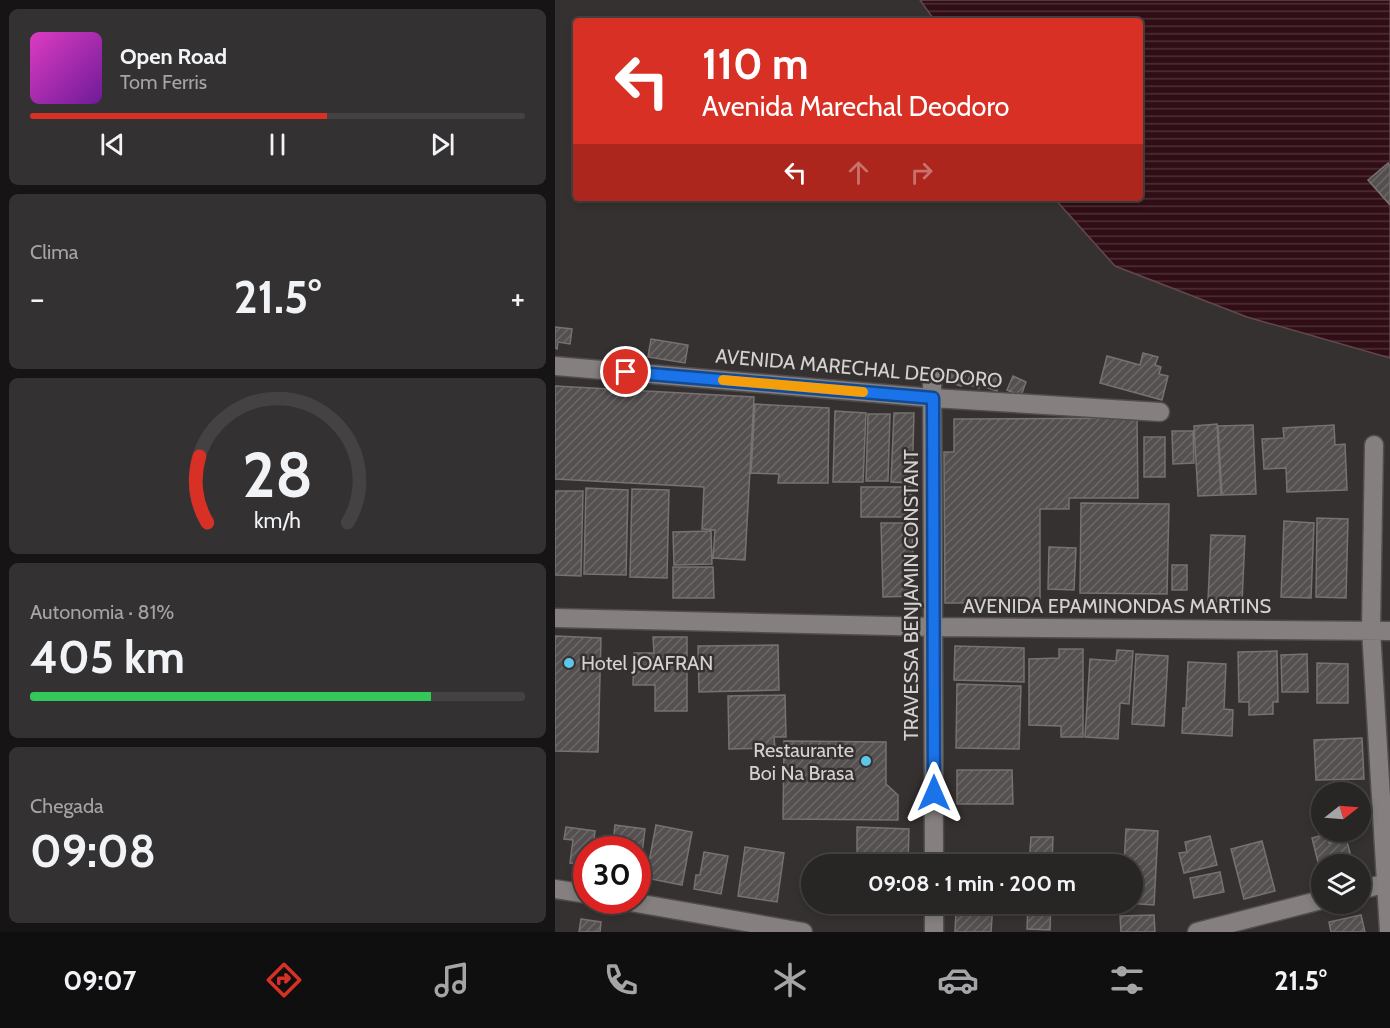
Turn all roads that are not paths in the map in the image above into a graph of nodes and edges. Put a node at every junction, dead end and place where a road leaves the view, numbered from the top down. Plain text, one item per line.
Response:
1 (555, 366) edge
2 (932, 379) dead end
3 (933, 398) junction
4 (1160, 412) dead end
5 (1374, 445) dead end
6 (555, 618) edge
7 (934, 627) junction
8 (1371, 630) junction
9 (1390, 631) edge
10 (934, 854) edge
11 (1388, 883) edge
12 (1371, 887) edge
13 (555, 889) edge
14 (573, 892) edge
15 (1311, 903) edge
16 (651, 906) edge
17 (934, 914) edge
18 (803, 932) edge
19 (934, 932) edge
20 (1197, 932) edge
21 (1389, 932) edge

1 - 3 street, AVENIDA MARECHAL DEODORO
2 - 3 street, TRAVESSA BENJAMIN CONSTANT
3 - 4 street, AVENIDA MARECHAL DEODORO
3 - 7 street, TRAVESSA BENJAMIN CONSTANT
5 - 8 street
6 - 7 street, AVENIDA EPAMINONDAS MARTINS
7 - 8 street, AVENIDA EPAMINONDAS MARTINS
7 - 10 street, TRAVESSA BENJAMIN CONSTANT
8 - 9 street, AVENIDA EPAMINONDAS MARTINS
8 - 11 street
11 - 12 street
11 - 21 street
13 - 14 street
15 - 20 street
16 - 18 street
17 - 19 street

